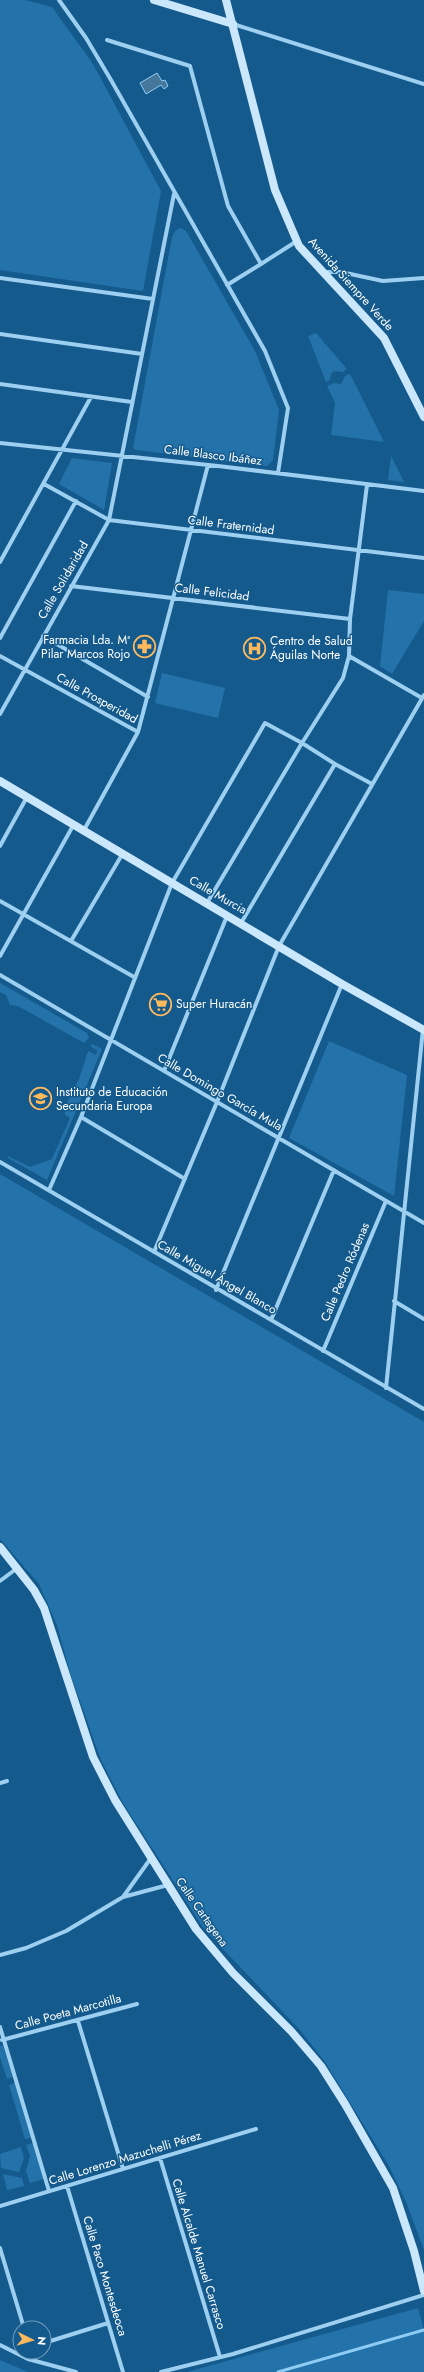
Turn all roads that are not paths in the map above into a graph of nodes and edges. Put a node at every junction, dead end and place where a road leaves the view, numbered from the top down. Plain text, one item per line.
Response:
1 (59, 0) edge
2 (154, 0) edge
3 (226, 0) edge
4 (233, 24) junction
5 (107, 40) dead end
6 (424, 84) edge
7 (174, 194) junction
8 (297, 241) junction
9 (261, 264) junction
10 (323, 272) junction
11 (0, 278) edge
12 (424, 278) edge
13 (227, 286) junction
14 (153, 299) junction
15 (0, 334) edge
16 (142, 354) junction
17 (0, 384) edge
18 (91, 397) junction
19 (132, 402) junction
20 (424, 417) edge
21 (0, 443) edge
22 (63, 450) junction
23 (122, 455) junction
24 (208, 465) junction
25 (278, 473) junction
26 (44, 484) junction
27 (367, 485) junction
28 (424, 491) edge
29 (76, 501) junction
30 (109, 520) junction
31 (192, 530) junction
32 (358, 551) junction
33 (424, 558) edge
34 (0, 562) edge
35 (71, 586) junction
36 (173, 598) junction
37 (350, 619) junction
38 (43, 636) junction
39 (0, 638) edge
40 (0, 656) edge
41 (349, 656) junction
42 (25, 670) junction
43 (148, 697) junction
44 (423, 697) edge
45 (0, 714) edge
46 (138, 732) junction
47 (302, 743) junction
48 (335, 764) junction
49 (0, 781) edge
50 (372, 784) junction
51 (28, 796) junction
52 (74, 824) junction
53 (84, 830) junction
54 (0, 846) edge
55 (123, 852) junction
56 (172, 882) junction
57 (0, 901) edge
58 (208, 903) junction
59 (23, 915) junction
60 (228, 915) junction
61 (241, 923) junction
62 (71, 941) junction
63 (279, 946) junction
64 (0, 956) edge
65 (0, 975) edge
66 (134, 977) junction
67 (342, 984) junction
68 (423, 1029) edge
69 (110, 1039) junction
70 (164, 1071) junction
71 (217, 1102) junction
72 (81, 1116) junction
73 (280, 1139) junction
74 (0, 1162) edge
75 (334, 1170) junction
76 (185, 1179) junction
77 (49, 1190) junction
78 (386, 1201) junction
79 (404, 1211) junction
80 (424, 1223) edge
81 (154, 1252) junction
82 (216, 1290) junction
83 (394, 1301) junction
84 (424, 1319) edge
85 (271, 1320) junction
86 (323, 1351) junction
87 (386, 1388) junction
88 (424, 1409) edge
89 (0, 1548) edge
90 (16, 1569) junction
91 (0, 1581) edge
92 (6, 1781) dead end
93 (0, 1783) edge
94 (151, 1858) junction
95 (168, 1886) junction
96 (123, 1897) junction
97 (0, 1955) edge
98 (137, 2004) dead end
99 (78, 2022) junction
100 (0, 2027) edge
101 (3, 2040) junction
102 (256, 2129) dead end
103 (160, 2158) junction
104 (123, 2169) junction
105 (67, 2186) junction
106 (49, 2191) junction
107 (0, 2206) edge
108 (0, 2248) edge
109 (424, 2291) edge
110 (424, 2295) edge
111 (22, 2320) edge
112 (108, 2323) junction
113 (52, 2340) edge
114 (0, 2344) edge
115 (12, 2350) edge
116 (220, 2357) junction
117 (32, 2360) edge
118 (76, 2372) edge
119 (123, 2372) edge
120 (161, 2372) edge

1 - 7 street
2 - 4 main road
3 - 4 main road, Avenida Siempre Verde
4 - 6 street
4 - 8 main road, Avenida Siempre Verde
5 - 9 street
7 - 13 street
7 - 14 street, Calle Solidaridad
8 - 9 street
8 - 10 main road, Avenida Siempre Verde
9 - 13 street
10 - 12 street
10 - 20 main road, Avenida Siempre Verde
11 - 14 street
13 - 25 street
14 - 16 street, Calle Solidaridad
15 - 16 street
16 - 19 street, Calle Solidaridad
17 - 18 street
18 - 19 street
18 - 22 street
19 - 23 street, Calle Solidaridad
21 - 22 street, Calle Blasco Ibáñez
22 - 23 street, Calle Blasco Ibáñez
22 - 26 street
23 - 24 street, Calle Blasco Ibáñez
23 - 30 street, Calle Solidaridad
24 - 25 street, Calle Blasco Ibáñez
24 - 31 street
25 - 27 street, Calle Blasco Ibáñez
26 - 29 street, Calle Fraternidad
26 - 34 street
27 - 28 street, Calle Blasco Ibáñez
27 - 32 street
29 - 30 street, Calle Fraternidad
29 - 39 street
30 - 31 street, Calle Fraternidad
30 - 35 street, Calle Solidaridad
31 - 32 street, Calle Fraternidad
31 - 36 street
32 - 33 street, Calle Fraternidad
32 - 37 street
35 - 36 street, Calle Felicidad
35 - 38 street, Calle Solidaridad
36 - 37 street, Calle Felicidad
36 - 43 street
37 - 41 street
38 - 42 street, Calle Solidaridad
38 - 43 street
40 - 42 street, Calle Prosperidad
41 - 44 street
41 - 47 street
42 - 45 street, Calle Solidaridad
42 - 46 street, Calle Prosperidad
43 - 46 street
44 - 50 street
46 - 53 street
47 - 48 street
47 - 56 street
47 - 58 street
48 - 50 street
48 - 61 street
49 - 51 main road, Calle Murcia
50 - 63 street
51 - 52 main road, Calle Murcia
51 - 54 street
52 - 53 main road, Calle Murcia
52 - 59 street
53 - 55 main road, Calle Murcia
55 - 56 main road, Calle Murcia
55 - 62 street
56 - 58 main road, Calle Murcia
56 - 66 street
57 - 59 street
58 - 60 main road, Calle Murcia
59 - 62 street
59 - 64 street
60 - 61 main road, Calle Murcia
60 - 70 street
61 - 63 main road, Calle Murcia
62 - 66 street
63 - 67 main road, Calle Murcia
63 - 71 street
65 - 69 street, Calle Domingo García Mula
66 - 69 street
67 - 68 main road, Calle Murcia
67 - 73 street
68 - 79 street
69 - 70 street, Calle Domingo García Mula
69 - 72 street
70 - 71 street, Calle Domingo García Mula
71 - 73 street, Calle Domingo García Mula
71 - 76 street
72 - 76 street
72 - 77 street
73 - 75 street, Calle Domingo García Mula
73 - 82 street
74 - 77 street, Calle Miguel Ángel Blanco
75 - 78 street, Calle Domingo García Mula
75 - 85 street
76 - 81 street
77 - 81 street, Calle Miguel Ángel Blanco
78 - 79 street, Calle Domingo García Mula
78 - 86 street, Calle Pedro Ródenas
79 - 80 street, Calle Domingo García Mula
79 - 83 street
81 - 82 street, Calle Miguel Ángel Blanco
82 - 85 street, Calle Miguel Ángel Blanco
83 - 84 street
83 - 87 street
85 - 86 street, Calle Miguel Ángel Blanco
86 - 87 street, Calle Miguel Ángel Blanco
87 - 88 street, Calle Miguel Ángel Blanco
89 - 90 main road, Calle Cartagena
90 - 91 street
90 - 94 main road, Calle Cartagena
92 - 93 street
94 - 95 main road, Calle Cartagena
94 - 96 street
95 - 96 street
95 - 109 main road, Calle Cartagena
96 - 97 street
98 - 99 street, Calle Poeta Marcotilla
99 - 101 street, Calle Poeta Marcotilla
99 - 104 street
100 - 101 street
101 - 106 street
102 - 103 street, Calle Lorenzo Mazuchelli Pérez
103 - 104 street, Calle Lorenzo Mazuchelli Pérez
103 - 116 street, Calle Alcalde Manuel Carrasco
104 - 105 street, Calle Lorenzo Mazuchelli Pérez
105 - 106 street, Calle Lorenzo Mazuchelli Pérez
105 - 112 street, Calle Paco Montesdeoca
106 - 107 street, Calle Lorenzo Mazuchelli Pérez
108 - 111 street
110 - 116 street
112 - 113 street
112 - 119 street, Calle Paco Montesdeoca
114 - 115 street
116 - 120 street
117 - 118 street

